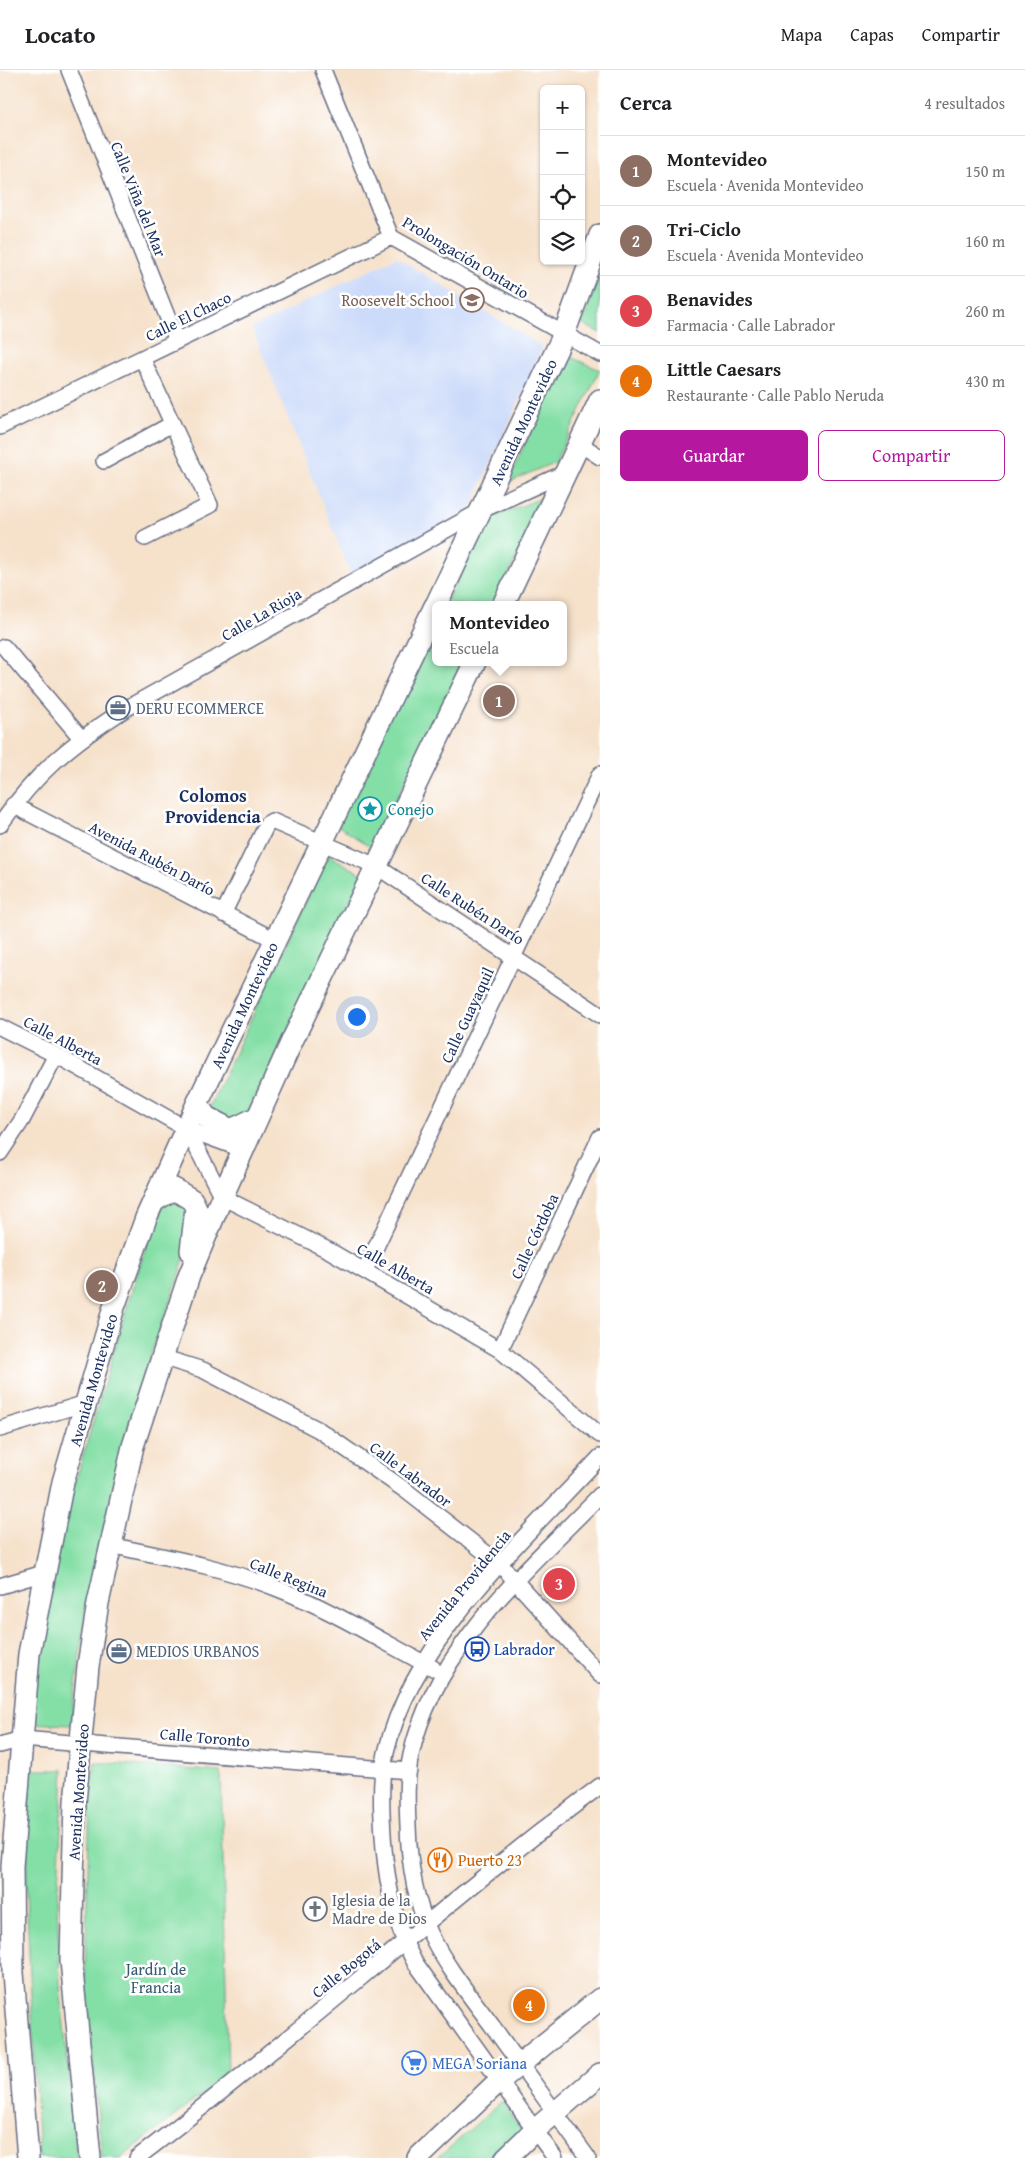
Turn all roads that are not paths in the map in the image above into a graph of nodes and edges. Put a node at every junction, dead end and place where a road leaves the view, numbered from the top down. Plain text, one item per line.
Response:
1 (69, 70) edge
2 (323, 70) edge
3 (600, 235) edge
4 (391, 237) junction
5 (564, 334) junction
6 (177, 341) junction
7 (600, 354) edge
8 (142, 358) junction
9 (600, 400) edge
10 (172, 424) junction
11 (0, 426) edge
12 (580, 444) junction
13 (600, 457) edge
14 (104, 462) dead end
15 (567, 472) junction
16 (482, 510) junction
17 (145, 538) dead end
18 (438, 601) edge
19 (505, 601) edge
20 (432, 613) edge
21 (4, 647) dead end
22 (473, 666) edge
23 (81, 738) junction
24 (600, 774) edge
25 (13, 805) junction
26 (0, 825) edge
27 (322, 841) junction
28 (376, 866) junction
29 (222, 914) junction
30 (275, 940) junction
31 (514, 956) junction
32 (600, 1015) edge
33 (0, 1027) edge
34 (56, 1055) junction
35 (197, 1104) junction
36 (258, 1117) junction
37 (187, 1129) junction
38 (600, 1137) edge
39 (244, 1150) junction
40 (0, 1153) edge
41 (222, 1197) junction
42 (154, 1201) junction
43 (365, 1270) junction
44 (190, 1276) junction
45 (500, 1350) junction
46 (161, 1357) junction
47 (86, 1403) junction
48 (0, 1429) edge
49 (600, 1435) edge
50 (600, 1457) edge
51 (600, 1495) edge
52 (109, 1545) junction
53 (500, 1564) junction
54 (44, 1573) junction
55 (517, 1580) junction
56 (0, 1586) edge
57 (425, 1663) junction
58 (443, 1673) junction
59 (600, 1675) edge
60 (22, 1738) junction
61 (82, 1744) junction
62 (0, 1745) edge
63 (384, 1769) junction
64 (409, 1771) junction
65 (600, 1786) edge
66 (427, 1924) junction
67 (404, 1943) junction
68 (600, 1999) edge
69 (520, 2064) junction
70 (600, 2074) edge
71 (499, 2081) junction
72 (555, 2113) junction
73 (535, 2130) junction
74 (28, 2158) edge
75 (90, 2158) edge
76 (137, 2158) edge
77 (418, 2158) edge
78 (506, 2158) edge
79 (555, 2158) edge
80 (588, 2158) edge

1 - 6 street, Calle Viña del Mar
2 - 4 street, Prolongación Ontario
3 - 5 street, Avenida Montevideo
4 - 5 street, Prolongación Ontario
4 - 6 street, Calle El Chaco
5 - 7 street, Prolongación Ontario
5 - 16 street, Avenida Montevideo
6 - 8 street, Calle El Chaco
8 - 10 street
8 - 11 street, Calle El Chaco
9 - 12 street
10 - 14 street
10 - 17 street
12 - 13 street
12 - 15 street
15 - 16 street, Calle La Rioja
15 - 19 street
16 - 18 street, Avenida Montevideo
16 - 23 street, Calle La Rioja
20 - 27 street, Avenida Montevideo
21 - 23 street
22 - 28 street, Avenida Montevideo
23 - 25 street, Calle La Rioja
24 - 31 street, Calle Guayaquil
25 - 26 street, Calle La Rioja
25 - 29 street, Avenida Rubén Darío
27 - 28 street, Calle Rubén Darío
27 - 29 street, Calle Rubén Darío
27 - 30 street, Avenida Montevideo
28 - 31 street, Calle Rubén Darío
28 - 36 street, Avenida Montevideo
29 - 30 street, Avenida Rubén Darío
30 - 35 street, Avenida Montevideo
31 - 32 street, Calle Rubén Darío
31 - 43 street, Calle Guayaquil
33 - 34 street, Calle Alberta
34 - 37 street, Calle Alberta
34 - 40 street
35 - 36 street
35 - 37 street, Avenida Montevideo
36 - 39 street, Avenida Montevideo
37 - 39 street, Calle Alberta
37 - 41 street
37 - 42 street, Avenida Montevideo
38 - 45 street, Calle Córdoba
39 - 41 street, Avenida Montevideo
41 - 43 street, Calle Alberta
41 - 44 street, Avenida Montevideo
42 - 44 street
42 - 47 street, Avenida Montevideo
43 - 45 street, Calle Alberta
44 - 46 street, Avenida Montevideo
45 - 49 street, Calle Alberta
46 - 52 street, Avenida Montevideo
46 - 53 street, Calle Labrador
47 - 48 street
47 - 54 street, Avenida Montevideo
50 - 53 street, Avenida Providencia
51 - 55 street
52 - 57 street, Calle Regina
52 - 61 street, Avenida Montevideo
53 - 55 street, Calle Labrador
53 - 57 street, Avenida Providencia
54 - 56 street
54 - 60 street, Avenida Montevideo
55 - 58 street
55 - 59 street, Calle Labrador
57 - 58 street, Calle Regina
57 - 63 street, Avenida Providencia
58 - 64 street
60 - 61 street, Calle Toronto
60 - 62 street, Calle Toronto
60 - 74 street, Avenida Montevideo
61 - 63 street, Calle Toronto
61 - 75 street, Avenida Montevideo
63 - 64 street, Calle Toronto
63 - 67 street, Avenida Providencia
64 - 66 street
65 - 66 street, Calle Bogotá
66 - 67 street, Calle Bogotá
66 - 69 street
67 - 71 street, Avenida Providencia
67 - 76 street, Calle Bogotá
68 - 69 street
69 - 71 street
69 - 72 street
70 - 72 street
71 - 73 street, Avenida Providencia
71 - 77 street
72 - 73 street
72 - 80 street
73 - 78 street
73 - 79 street, Avenida Providencia

